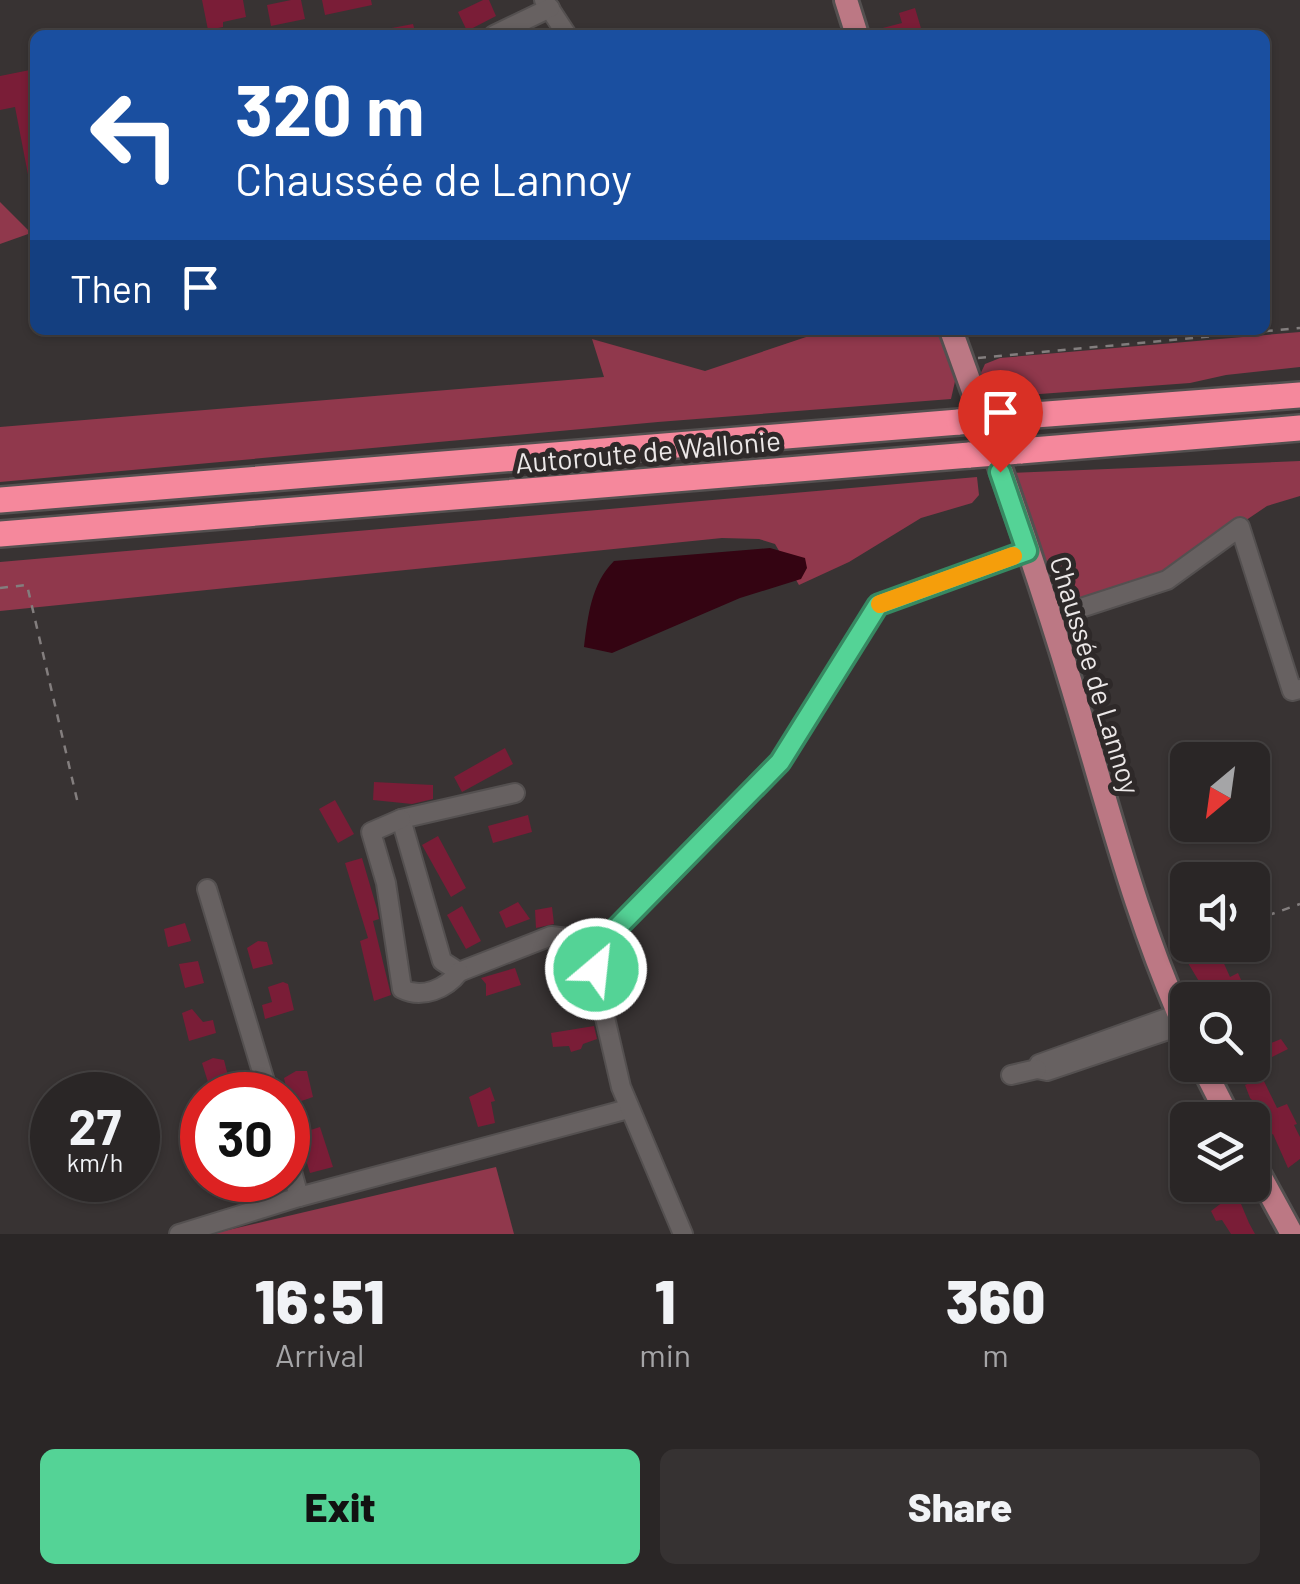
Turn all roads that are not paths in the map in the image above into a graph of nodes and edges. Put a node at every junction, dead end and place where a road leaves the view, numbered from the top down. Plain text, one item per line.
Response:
1 (851, 2) edge
2 (547, 4) edge
3 (503, 30) edge
4 (564, 30) edge
5 (856, 30) edge
6 (953, 335) edge
7 (1300, 394) edge
8 (1298, 429) edge
9 (0, 500) edge
10 (0, 534) edge
11 (1027, 551) junction
12 (1050, 618) junction
13 (1300, 689) edge
14 (516, 794) dead end
15 (401, 820) junction
16 (207, 889) dead end
17 (603, 942) junction
18 (459, 972) junction
19 (1170, 993) edge
20 (1170, 1029) edge
21 (262, 1072) edge
22 (1011, 1074) dead end
23 (628, 1109) junction
24 (310, 1194) edge
25 (1270, 1194) edge
26 (284, 1202) edge
27 (179, 1234) edge
28 (682, 1234) edge
29 (1292, 1234) edge

1 - 5 main road
2 - 3 street
2 - 4 street
6 - 11 main road, Chaussée de Lannoy
7 - 9 highway, Autoroute de Wallonie, bridge
8 - 10 highway, Autoroute de Wallonie, bridge
11 - 12 main road, Chaussée de Lannoy
11 - 17 street
12 - 13 street
12 - 19 main road, Chaussée de Lannoy
14 - 15 street
15 - 18 street
15 - 18 street
16 - 21 street
17 - 18 street
17 - 23 street
20 - 22 street
23 - 24 street
23 - 28 street
25 - 29 main road
26 - 27 street

